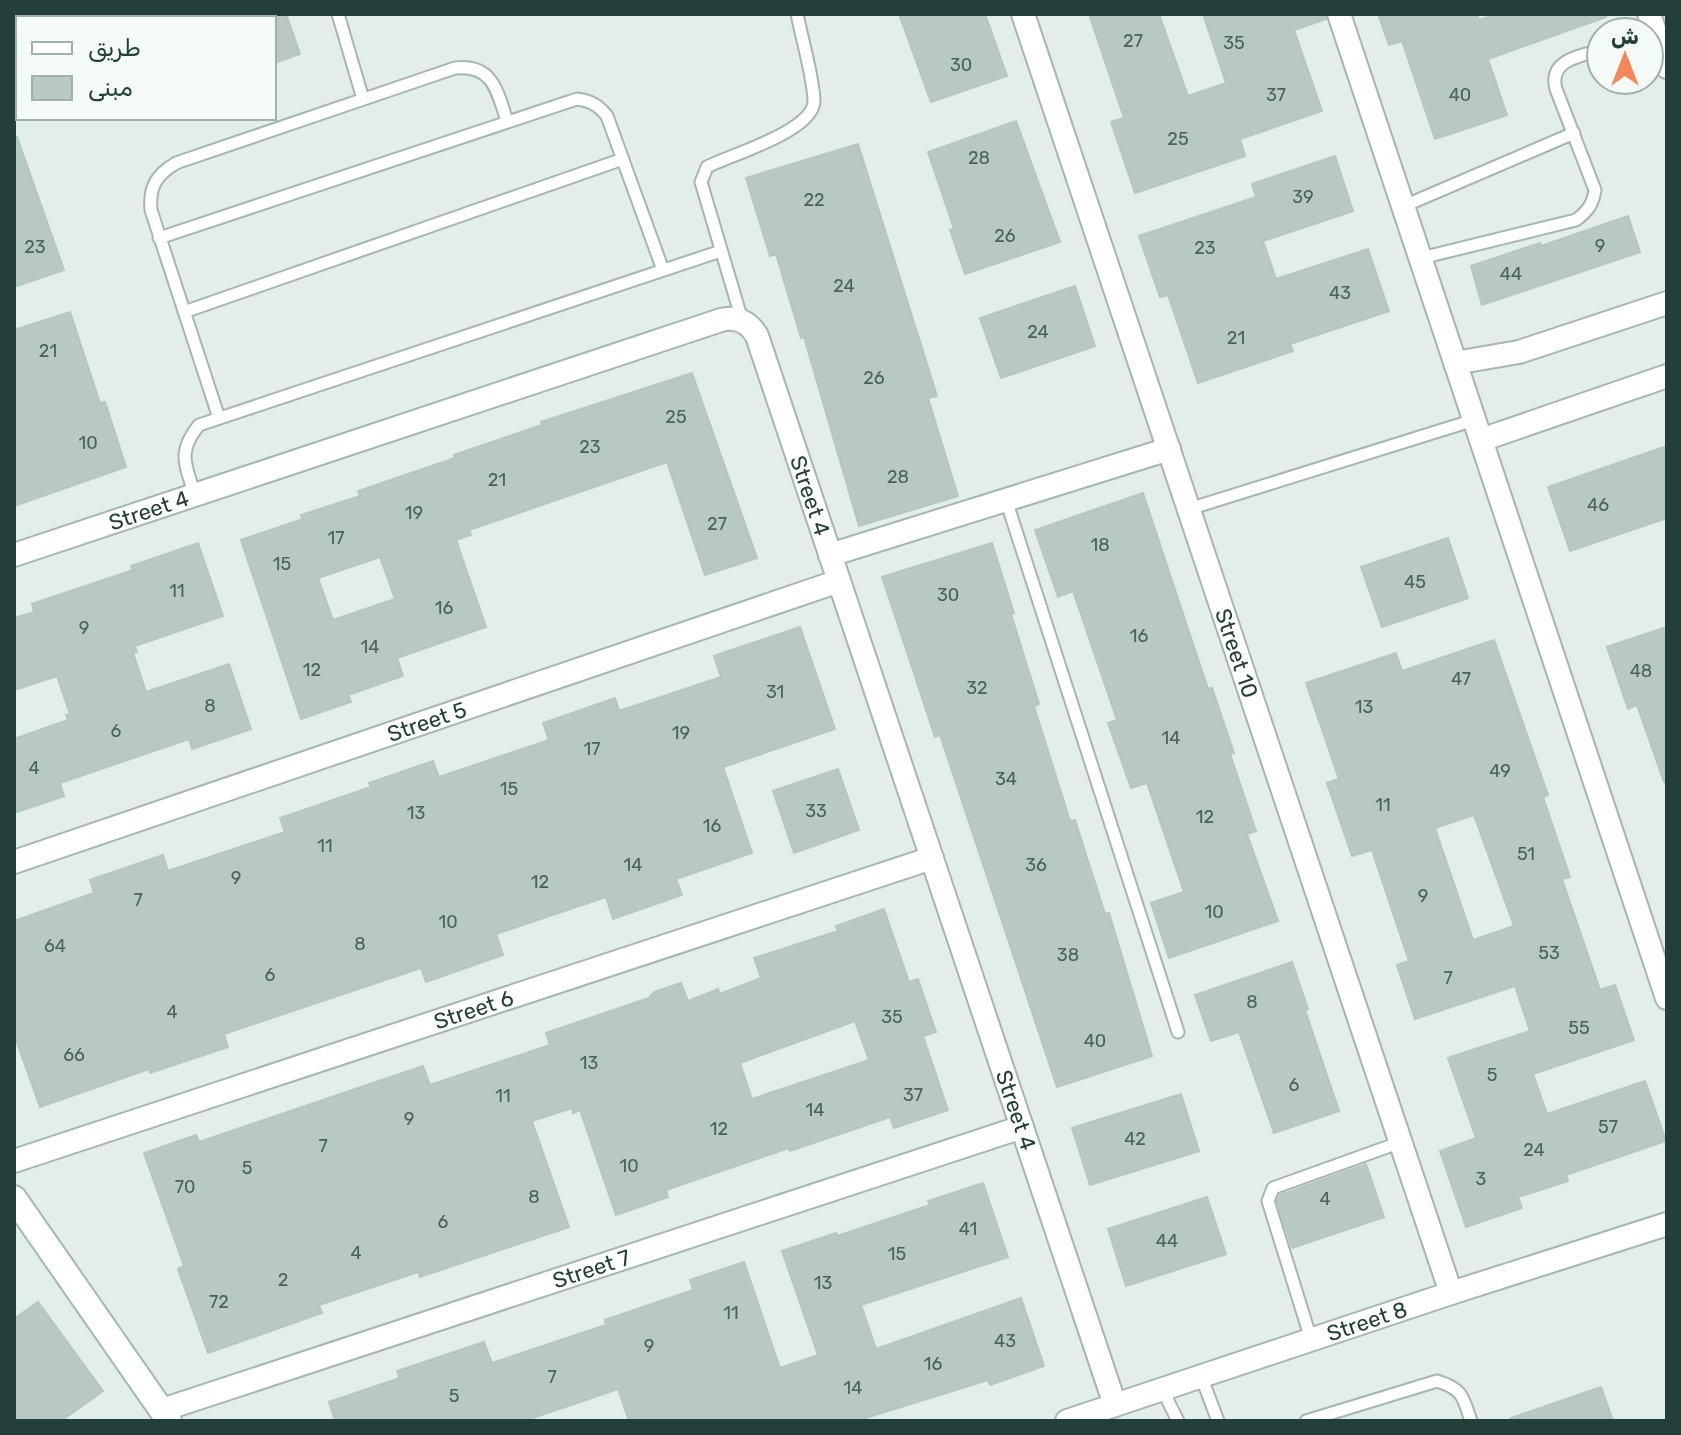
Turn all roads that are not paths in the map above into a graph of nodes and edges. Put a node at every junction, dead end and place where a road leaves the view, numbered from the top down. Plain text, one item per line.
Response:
1 (338, 14) edge
2 (797, 14) edge
3 (1023, 14) edge
4 (1339, 14) edge
5 (1585, 55) edge
6 (363, 99) junction
7 (507, 121) junction
8 (1574, 133) junction
9 (623, 159) junction
10 (1404, 206) junction
11 (159, 238) junction
12 (721, 251) junction
13 (1421, 258) junction
14 (663, 270) junction
15 (1667, 303) edge
16 (184, 312) junction
17 (742, 320) junction
18 (1455, 363) junction
19 (1667, 376) edge
20 (219, 418) junction
21 (1477, 430) junction
22 (1169, 449) junction
23 (195, 495) junction
24 (1006, 500) junction
25 (1189, 509) junction
26 (14, 555) edge
27 (830, 555) junction
28 (839, 581) junction
29 (932, 858) junction
30 (14, 862) edge
31 (1667, 998) edge
32 (1178, 1032) dead end
33 (1022, 1127) junction
34 (1401, 1142) junction
35 (14, 1161) edge
36 (14, 1198) edge
37 (1667, 1224) edge
38 (1451, 1293) junction
39 (1311, 1339) junction
40 (1201, 1376) junction
41 (1162, 1389) junction
42 (1115, 1405) junction
43 (166, 1416) edge
44 (1067, 1421) edge
45 (1178, 1421) edge
46 (1218, 1421) edge
47 (1306, 1421) edge
48 (1471, 1421) edge

1 - 6 lane
2 - 12 lane
3 - 22 street, Street 10
4 - 10 street
5 - 8 lane
6 - 7 lane
6 - 11 lane
7 - 9 lane
7 - 11 lane
8 - 10 lane
8 - 13 lane
9 - 14 lane
9 - 16 lane
10 - 13 street
11 - 16 lane
12 - 14 lane
12 - 17 lane
13 - 18 street
14 - 20 lane
15 - 18 street
16 - 20 lane
17 - 23 street, Street 4
17 - 27 street, Street 4
18 - 21 street
19 - 21 street
20 - 23 lane
21 - 25 lane
21 - 31 street
22 - 24 street
22 - 25 street, Street 10
23 - 26 street, Street 4
24 - 27 street
24 - 32 lane
25 - 34 street, Street 10
27 - 28 street, Street 4
28 - 29 street, Street 4
28 - 30 street, Street 5
29 - 33 street, Street 4
29 - 35 street, Street 6
33 - 42 street, Street 4
33 - 43 street, Street 7
34 - 38 street, Street 10
34 - 39 lane
36 - 43 street
37 - 38 street, Street 8
38 - 39 street, Street 8
39 - 40 street, Street 8
40 - 41 street, Street 8
40 - 46 lane
41 - 42 street, Street 8
41 - 45 lane
42 - 44 street, Street 8
47 - 48 lane

